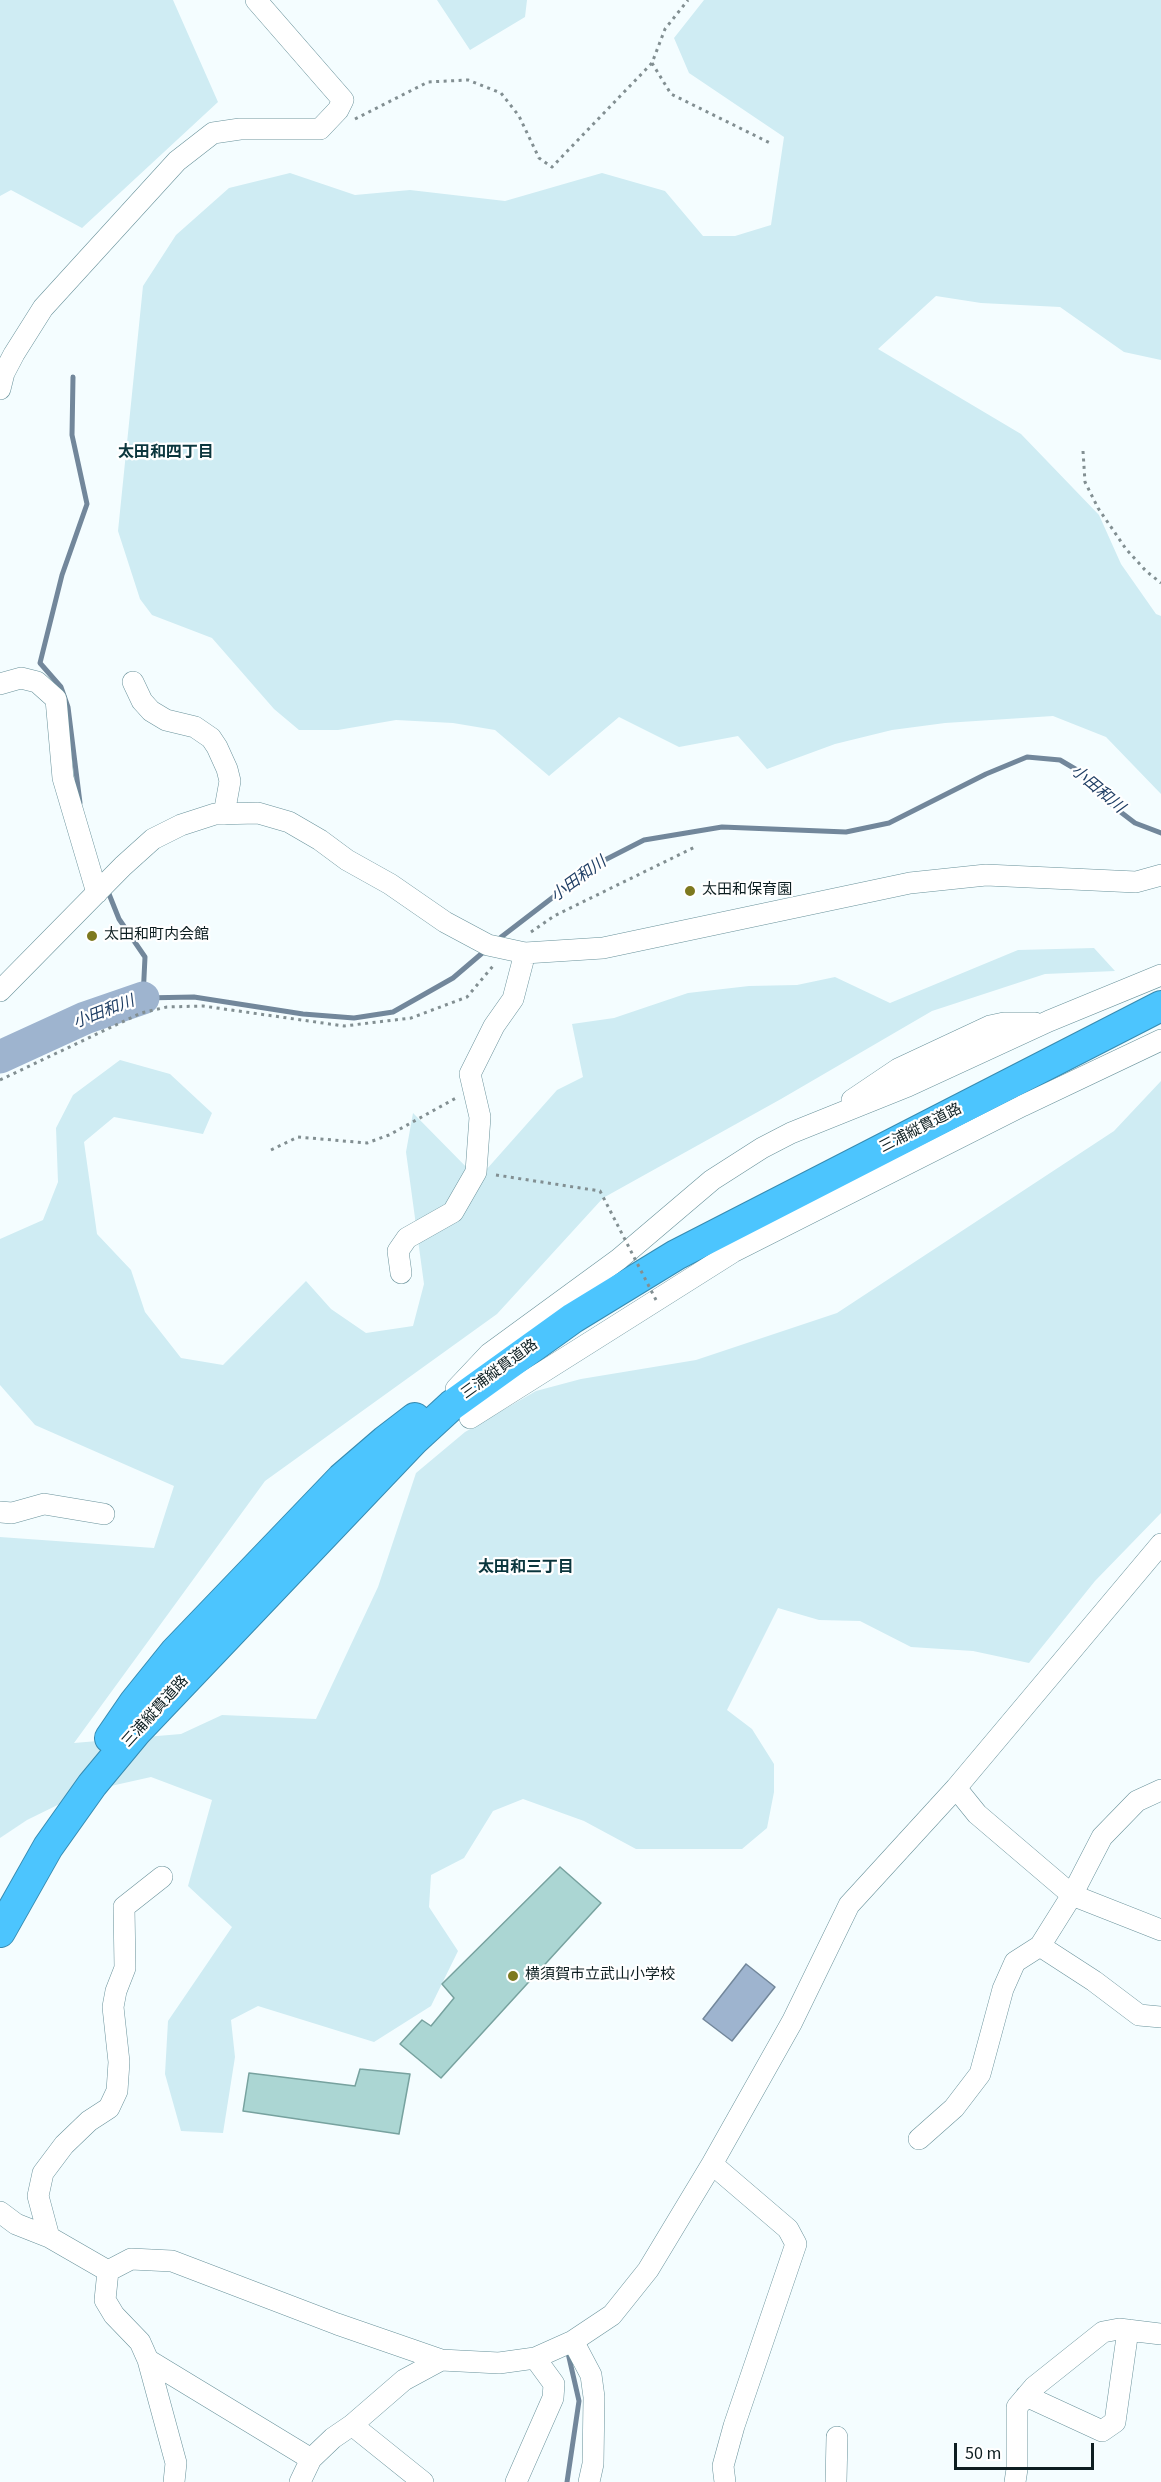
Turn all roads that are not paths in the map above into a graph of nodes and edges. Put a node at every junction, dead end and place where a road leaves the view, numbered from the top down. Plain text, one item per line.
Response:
1 (256, 0) edge
2 (0, 389) edge
3 (133, 682) dead end
4 (0, 684) edge
5 (224, 814) junction
6 (1161, 875) edge
7 (97, 894) junction
8 (516, 951) junction
9 (1161, 975) edge
10 (0, 990) edge
11 (1161, 994) edge
12 (1161, 1006) edge
13 (1161, 1040) edge
14 (401, 1274) dead end
15 (456, 1389) junction
16 (470, 1418) dead end
17 (0, 1512) edge
18 (104, 1514) dead end
19 (1161, 1544) edge
20 (956, 1788) junction
21 (1161, 1790) edge
22 (162, 1877) dead end
23 (1072, 1895) junction
24 (0, 1910) edge
25 (1161, 1930) edge
26 (0, 1931) edge
27 (1040, 1946) junction
28 (1161, 2017) edge
29 (919, 2139) dead end
30 (712, 2164) junction
31 (0, 2212) edge
32 (49, 2237) junction
33 (108, 2271) junction
34 (1128, 2330) junction
35 (1161, 2334) edge
36 (573, 2341) junction
37 (535, 2358) junction
38 (148, 2360) junction
39 (441, 2360) junction
40 (1026, 2396) junction
41 (352, 2425) junction
42 (837, 2437) dead end
43 (311, 2459) junction
44 (174, 2482) edge
45 (300, 2482) edge
46 (423, 2482) edge
47 (516, 2482) edge
48 (589, 2482) edge
49 (724, 2482) edge
50 (836, 2482) edge
51 (1016, 2482) edge

1 - 2 street
3 - 5 street
4 - 7 street
5 - 7 street
5 - 8 street
6 - 8 street
7 - 10 street
8 - 14 street
9 - 15 street
11 - 15 highway, 三浦縦貫道路
12 - 26 highway, 三浦縦貫道路
13 - 16 street
15 - 24 highway, 三浦縦貫道路
17 - 18 street
19 - 20 street
20 - 23 street
20 - 30 street
21 - 23 street
22 - 32 street
23 - 25 street
23 - 27 street
27 - 28 street
27 - 29 street
30 - 36 street
30 - 49 street
31 - 32 street
32 - 33 street
33 - 38 street
33 - 39 street
34 - 35 street
34 - 40 street
34 - 40 street
36 - 37 street
36 - 48 street
37 - 39 street
37 - 47 street
38 - 43 street
38 - 44 street
39 - 41 street
40 - 51 street
41 - 43 street
41 - 46 street
42 - 50 street
43 - 45 street

